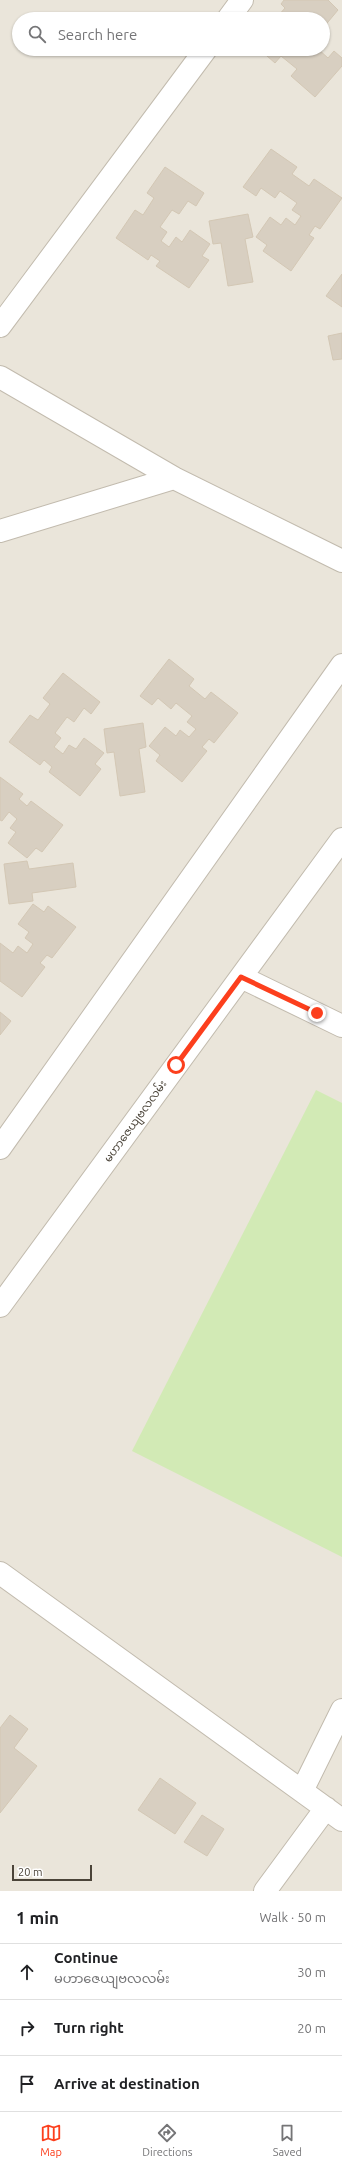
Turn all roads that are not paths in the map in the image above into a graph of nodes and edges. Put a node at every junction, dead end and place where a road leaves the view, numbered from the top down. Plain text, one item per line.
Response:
1 (242, 0) edge
2 (233, 12) edge
3 (201, 56) edge
4 (0, 326) edge
5 (0, 377) edge
6 (174, 478) junction
7 (0, 531) edge
8 (342, 561) edge
9 (342, 665) edge
10 (342, 839) edge
11 (241, 977) junction
12 (342, 1026) edge
13 (0, 1148) edge
14 (0, 1306) edge
15 (0, 1573) edge
16 (342, 1710) edge
17 (302, 1791) junction
18 (334, 1814) edge
19 (265, 1891) edge

1 - 2 street
3 - 4 street
5 - 6 street
6 - 7 street
6 - 8 street
9 - 13 street
10 - 11 street, မဟာဇေယျဗလလမ်း
11 - 12 street
11 - 14 street, မဟာဇေယျဗလလမ်း
15 - 17 street
16 - 17 street
17 - 18 street
18 - 19 street

